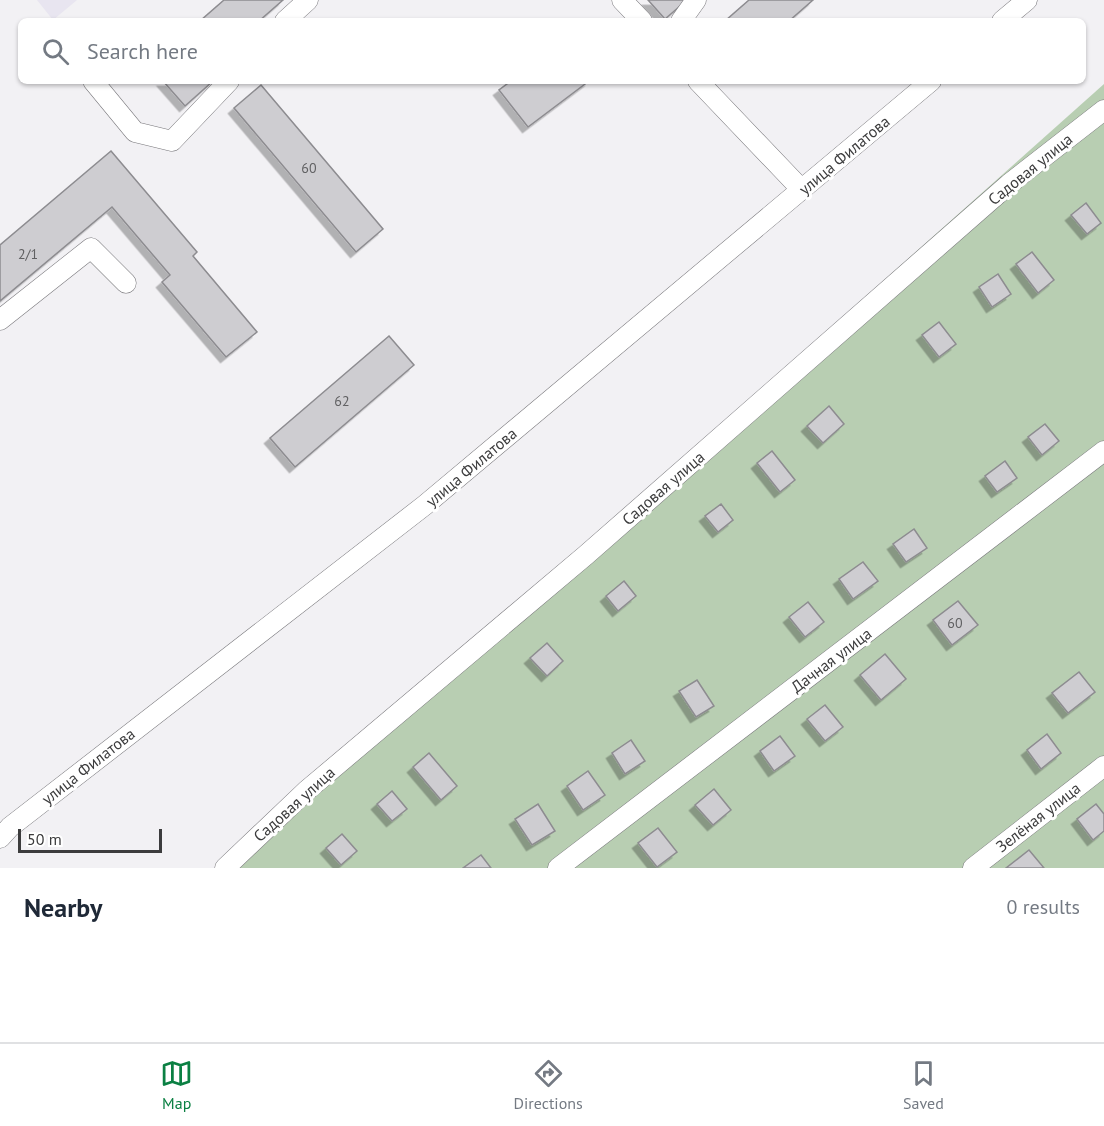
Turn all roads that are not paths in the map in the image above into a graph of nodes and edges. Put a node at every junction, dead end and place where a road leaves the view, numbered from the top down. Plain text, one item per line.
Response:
1 (308, 0) edge
2 (622, 0) edge
3 (696, 0) edge
4 (1027, 0) edge
5 (288, 18) edge
6 (639, 18) edge
7 (683, 18) edge
8 (1006, 18) edge
9 (95, 84) edge
10 (226, 84) edge
11 (701, 84) edge
12 (927, 84) edge
13 (1104, 110) edge
14 (802, 190) junction
15 (126, 283) dead end
16 (0, 320) edge
17 (1104, 451) edge
18 (1104, 766) edge
19 (3, 826) edge
20 (225, 868) edge
21 (558, 868) edge
22 (973, 868) edge

1 - 5 street
2 - 6 street
3 - 7 street
4 - 8 street
9 - 10 street
11 - 14 street
12 - 14 street, улица Филатова
13 - 20 street, Садовая улица
14 - 19 street, улица Филатова
15 - 16 street
17 - 21 street, Дачная улица
18 - 22 street, Зелёная улица

